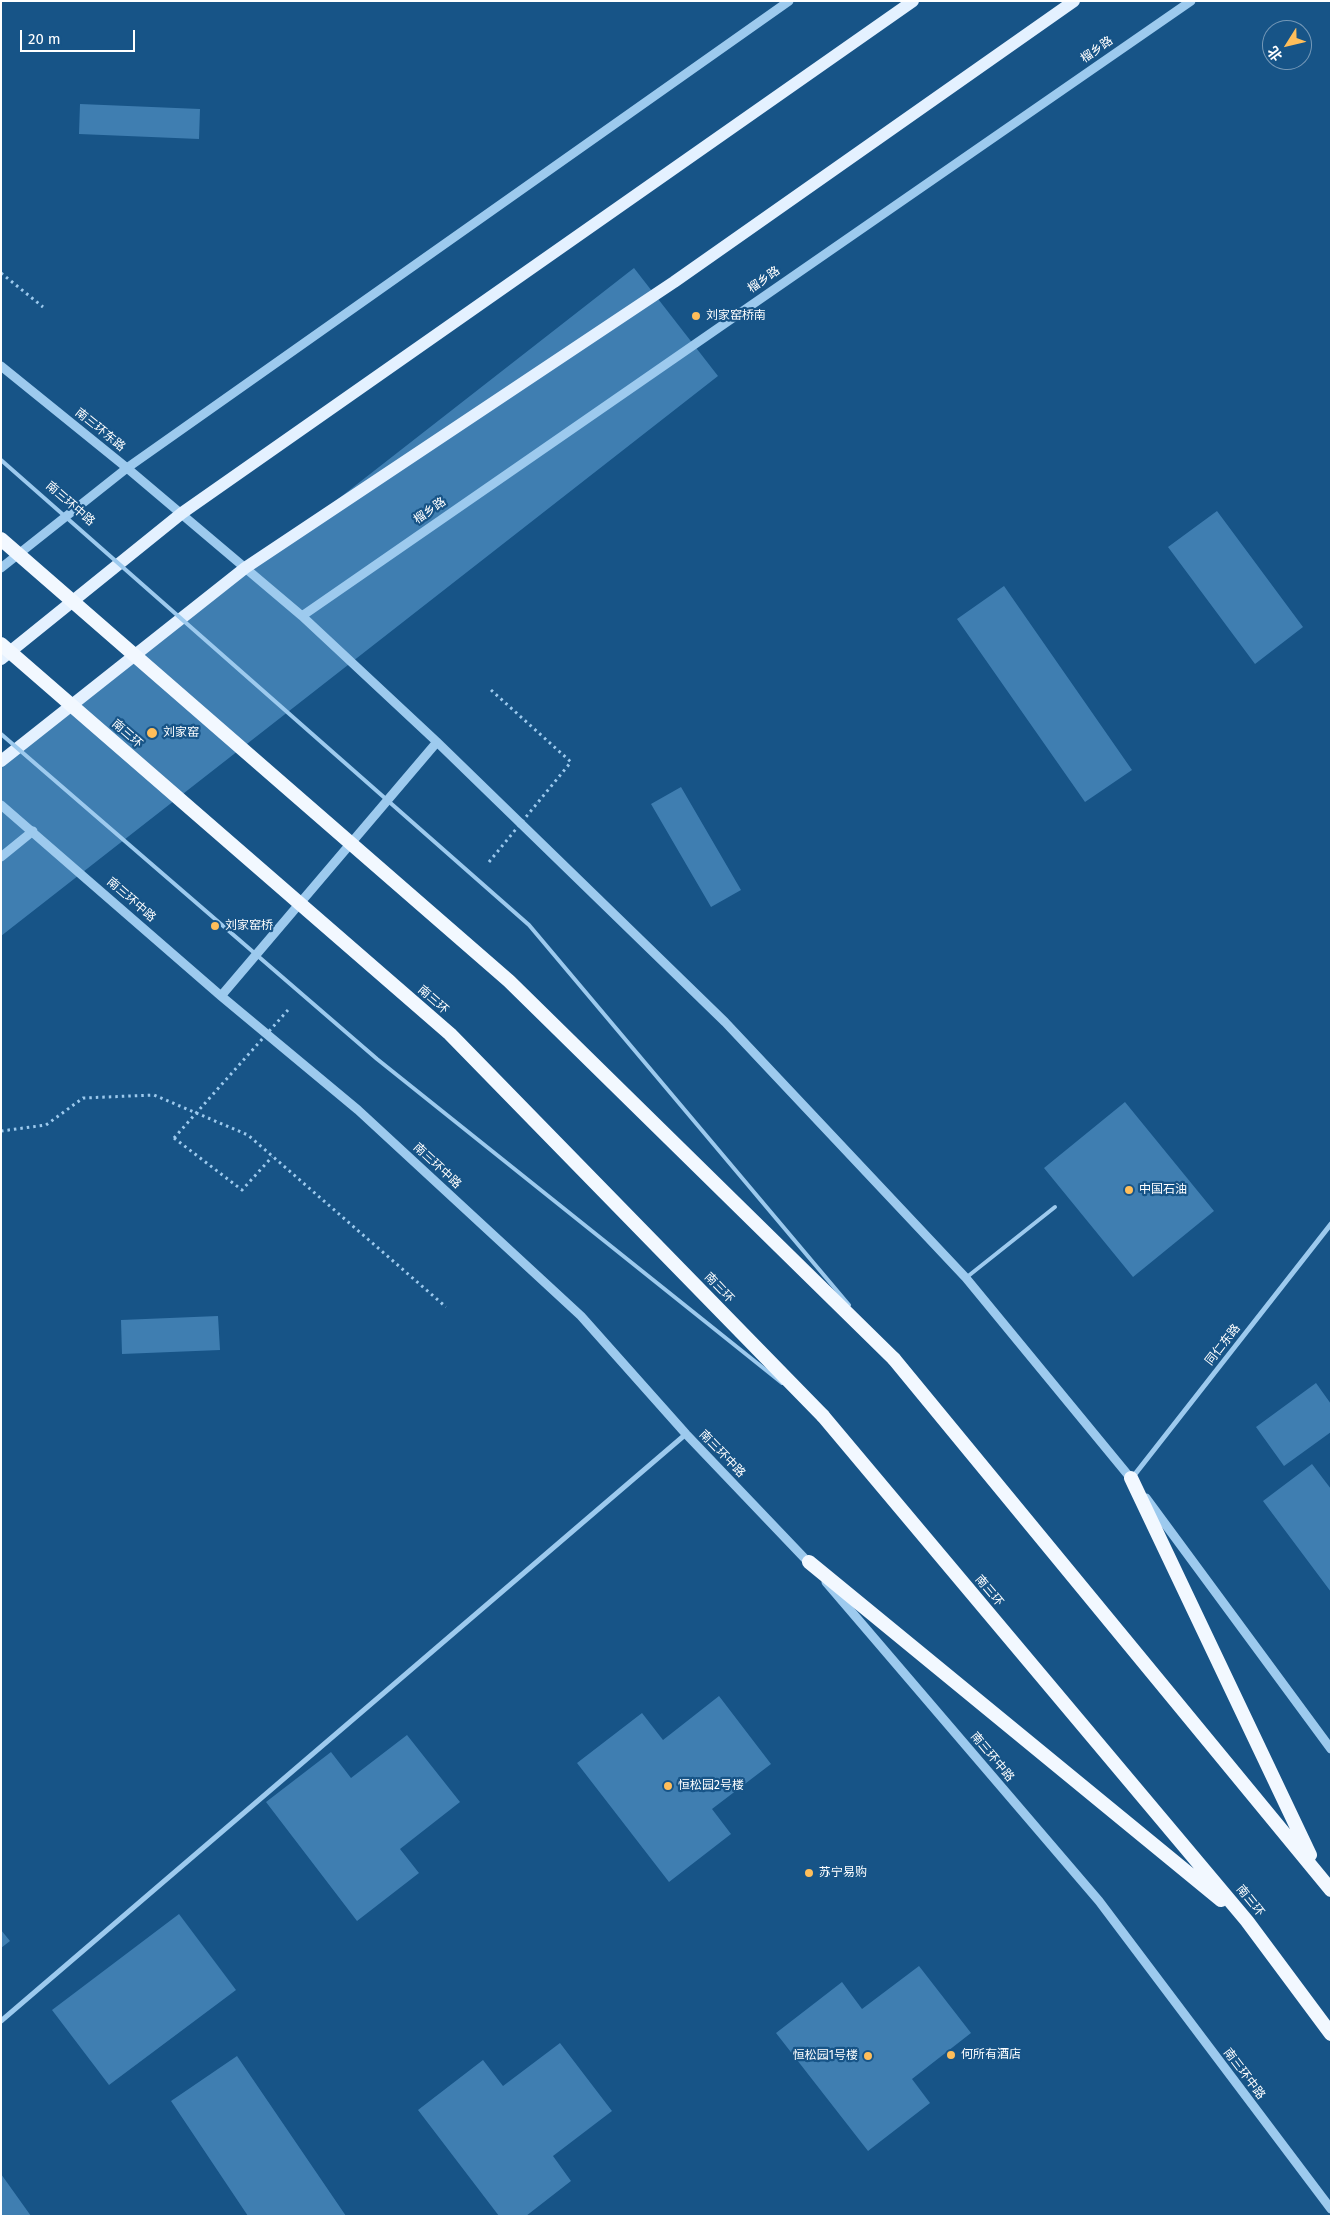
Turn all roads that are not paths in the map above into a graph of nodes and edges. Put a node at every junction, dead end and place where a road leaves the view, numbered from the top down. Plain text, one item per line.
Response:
1 (789, 1) edge
2 (913, 1) edge
3 (1074, 1) edge
4 (1192, 1) edge
5 (1, 366) edge
6 (1, 460) edge
7 (127, 468) junction
8 (182, 513) junction
9 (1, 539) edge
10 (1, 568) edge
11 (245, 568) junction
12 (302, 616) junction
13 (1, 644) edge
14 (1, 659) edge
15 (1, 734) edge
16 (437, 742) junction
17 (1, 760) edge
18 (1, 805) edge
19 (33, 832) junction
20 (1, 857) edge
21 (221, 996) junction
22 (1056, 1207) dead end
23 (1331, 1224) edge
24 (966, 1278) junction
25 (894, 1359) junction
26 (823, 1416) junction
27 (686, 1434) junction
28 (1131, 1478) junction
29 (808, 1562) junction
30 (1331, 1749) edge
31 (1319, 1874) junction
32 (1331, 1890) edge
33 (1247, 1921) junction
34 (1, 2021) edge
35 (1331, 2034) edge
36 (1331, 2209) edge

1 - 7 street
2 - 8 main road
3 - 11 main road
4 - 12 street, 榴乡路
5 - 7 street, 南三环东路
6 - 25 lane, 南三环中路, bridge
7 - 8 street, 南三环东路
7 - 10 street
8 - 11 street, 南三环东路
8 - 14 main road
9 - 25 highway, bridge
11 - 12 street
11 - 17 main road
12 - 16 street
13 - 26 highway, 南三环, bridge
15 - 26 lane, bridge
16 - 21 street
16 - 24 street
18 - 19 street, 南三环中路
19 - 20 street
19 - 21 street, 南三环中路
21 - 27 street, 南三环中路
22 - 24 lane
23 - 28 street, 同仁东路
24 - 28 street
25 - 31 highway
26 - 33 highway, 南三环
27 - 29 street, 南三环中路
27 - 34 street
28 - 30 street
28 - 31 highway
29 - 33 highway
29 - 36 street, 南三环中路
31 - 32 highway
33 - 35 highway, 南三环

